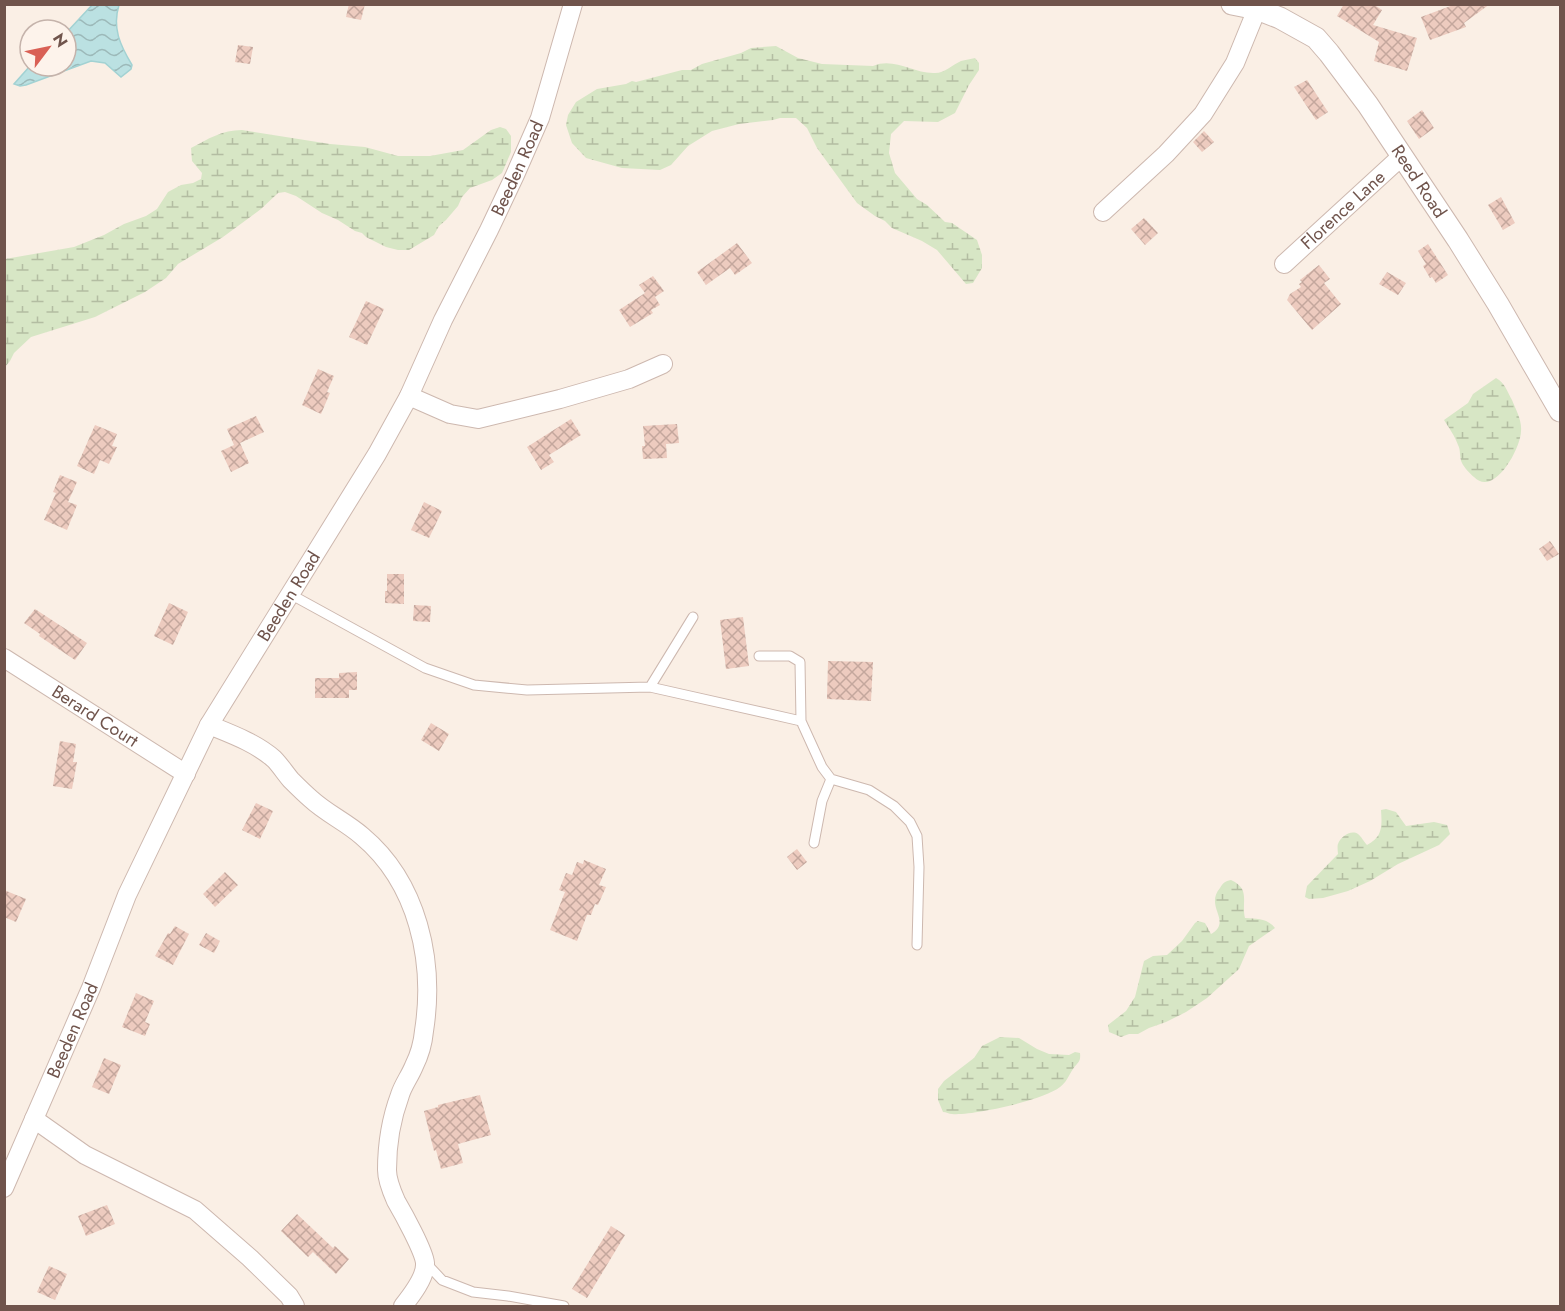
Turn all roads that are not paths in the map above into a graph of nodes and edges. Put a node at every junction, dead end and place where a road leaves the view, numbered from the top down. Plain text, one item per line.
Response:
1 (573, 4) edge
2 (1232, 4) edge
3 (1257, 9) junction
4 (1402, 156) junction
5 (1103, 212) dead end
6 (1284, 264) dead end
7 (663, 364) dead end
8 (409, 396) junction
9 (1560, 411) edge
10 (290, 594) junction
11 (693, 617) dead end
12 (759, 656) dead end
13 (4, 658) edge
14 (650, 687) junction
15 (801, 721) junction
16 (209, 725) junction
17 (186, 774) junction
18 (831, 779) junction
19 (814, 843) dead end
20 (917, 945) dead end
21 (34, 1119) junction
22 (4, 1188) edge
23 (425, 1263) junction
24 (295, 1306) edge
25 (403, 1306) edge
26 (564, 1306) edge

1 - 8 street, Beeden Road
2 - 3 street, Reed Road
3 - 4 street, Reed Road
3 - 5 street
4 - 6 street, Florence Lane
4 - 9 street, Reed Road
7 - 8 street
8 - 10 street, Beeden Road
10 - 14 lane
10 - 16 street, Beeden Road
11 - 14 lane
12 - 15 lane
13 - 17 street, Berard Court
14 - 15 lane
15 - 18 lane
16 - 17 street, Beeden Road
16 - 23 street
17 - 21 street, Beeden Road
18 - 19 lane
18 - 20 lane
21 - 22 street, Beeden Road
21 - 24 street
23 - 25 street
23 - 26 lane

